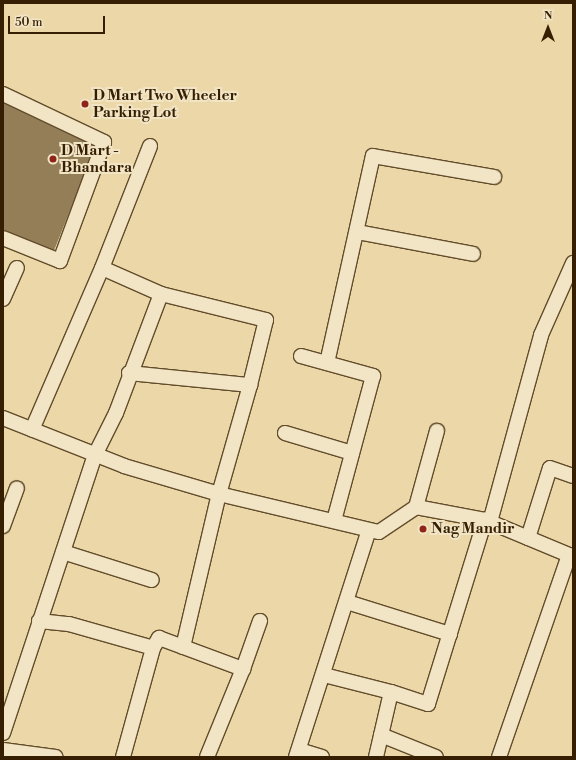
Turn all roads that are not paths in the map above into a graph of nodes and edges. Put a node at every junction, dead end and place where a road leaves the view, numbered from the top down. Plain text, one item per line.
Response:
1 (3, 94) edge
2 (150, 146) dead end
3 (494, 177) dead end
4 (357, 232) junction
5 (3, 238) edge
6 (473, 254) dead end
7 (573, 263) edge
8 (17, 268) dead end
9 (102, 268) junction
10 (161, 294) junction
11 (3, 299) edge
12 (301, 356) dead end
13 (327, 363) junction
14 (129, 373) junction
15 (250, 385) junction
16 (3, 418) edge
17 (32, 430) junction
18 (437, 431) dead end
19 (285, 433) dead end
20 (352, 453) junction
21 (96, 455) junction
22 (573, 476) edge
23 (17, 488) dead end
24 (219, 494) junction
25 (416, 507) junction
26 (334, 521) junction
27 (487, 521) junction
28 (3, 526) edge
29 (369, 530) junction
30 (528, 538) junction
31 (63, 552) junction
32 (571, 556) edge
33 (152, 580) dead end
34 (347, 602) junction
35 (39, 621) junction
36 (260, 621) dead end
37 (450, 634) junction
38 (183, 647) junction
39 (153, 648) junction
40 (243, 669) junction
41 (324, 675) junction
42 (391, 692) junction
43 (3, 733) edge
44 (381, 734) junction
45 (3, 750) edge
46 (298, 754) edge
47 (56, 757) edge
48 (123, 757) edge
49 (207, 757) edge
50 (322, 757) edge
51 (376, 757) edge
52 (436, 757) edge
53 (499, 757) edge

1 - 5 street
2 - 9 street
3 - 4 street
4 - 6 street
4 - 13 street
7 - 27 street
8 - 11 street
9 - 10 street
9 - 17 street
10 - 14 street
10 - 15 street
12 - 13 street
13 - 20 street
14 - 15 street
14 - 21 street
15 - 24 street
16 - 17 street
17 - 21 street
18 - 25 street
19 - 20 street
20 - 26 street
21 - 24 street
21 - 31 street
22 - 30 street
23 - 28 street
24 - 26 street
24 - 38 street
25 - 27 street
25 - 29 street
26 - 29 street
27 - 30 street
27 - 37 street
29 - 34 street
30 - 32 street
31 - 33 street
31 - 35 street
32 - 53 street
34 - 37 street
34 - 41 street
35 - 39 street
35 - 43 street
36 - 40 street
37 - 42 street
38 - 39 street
38 - 40 street
39 - 48 street
40 - 49 street
41 - 42 street
41 - 46 street
42 - 44 street
44 - 51 street
44 - 52 street
45 - 47 street
46 - 50 street

